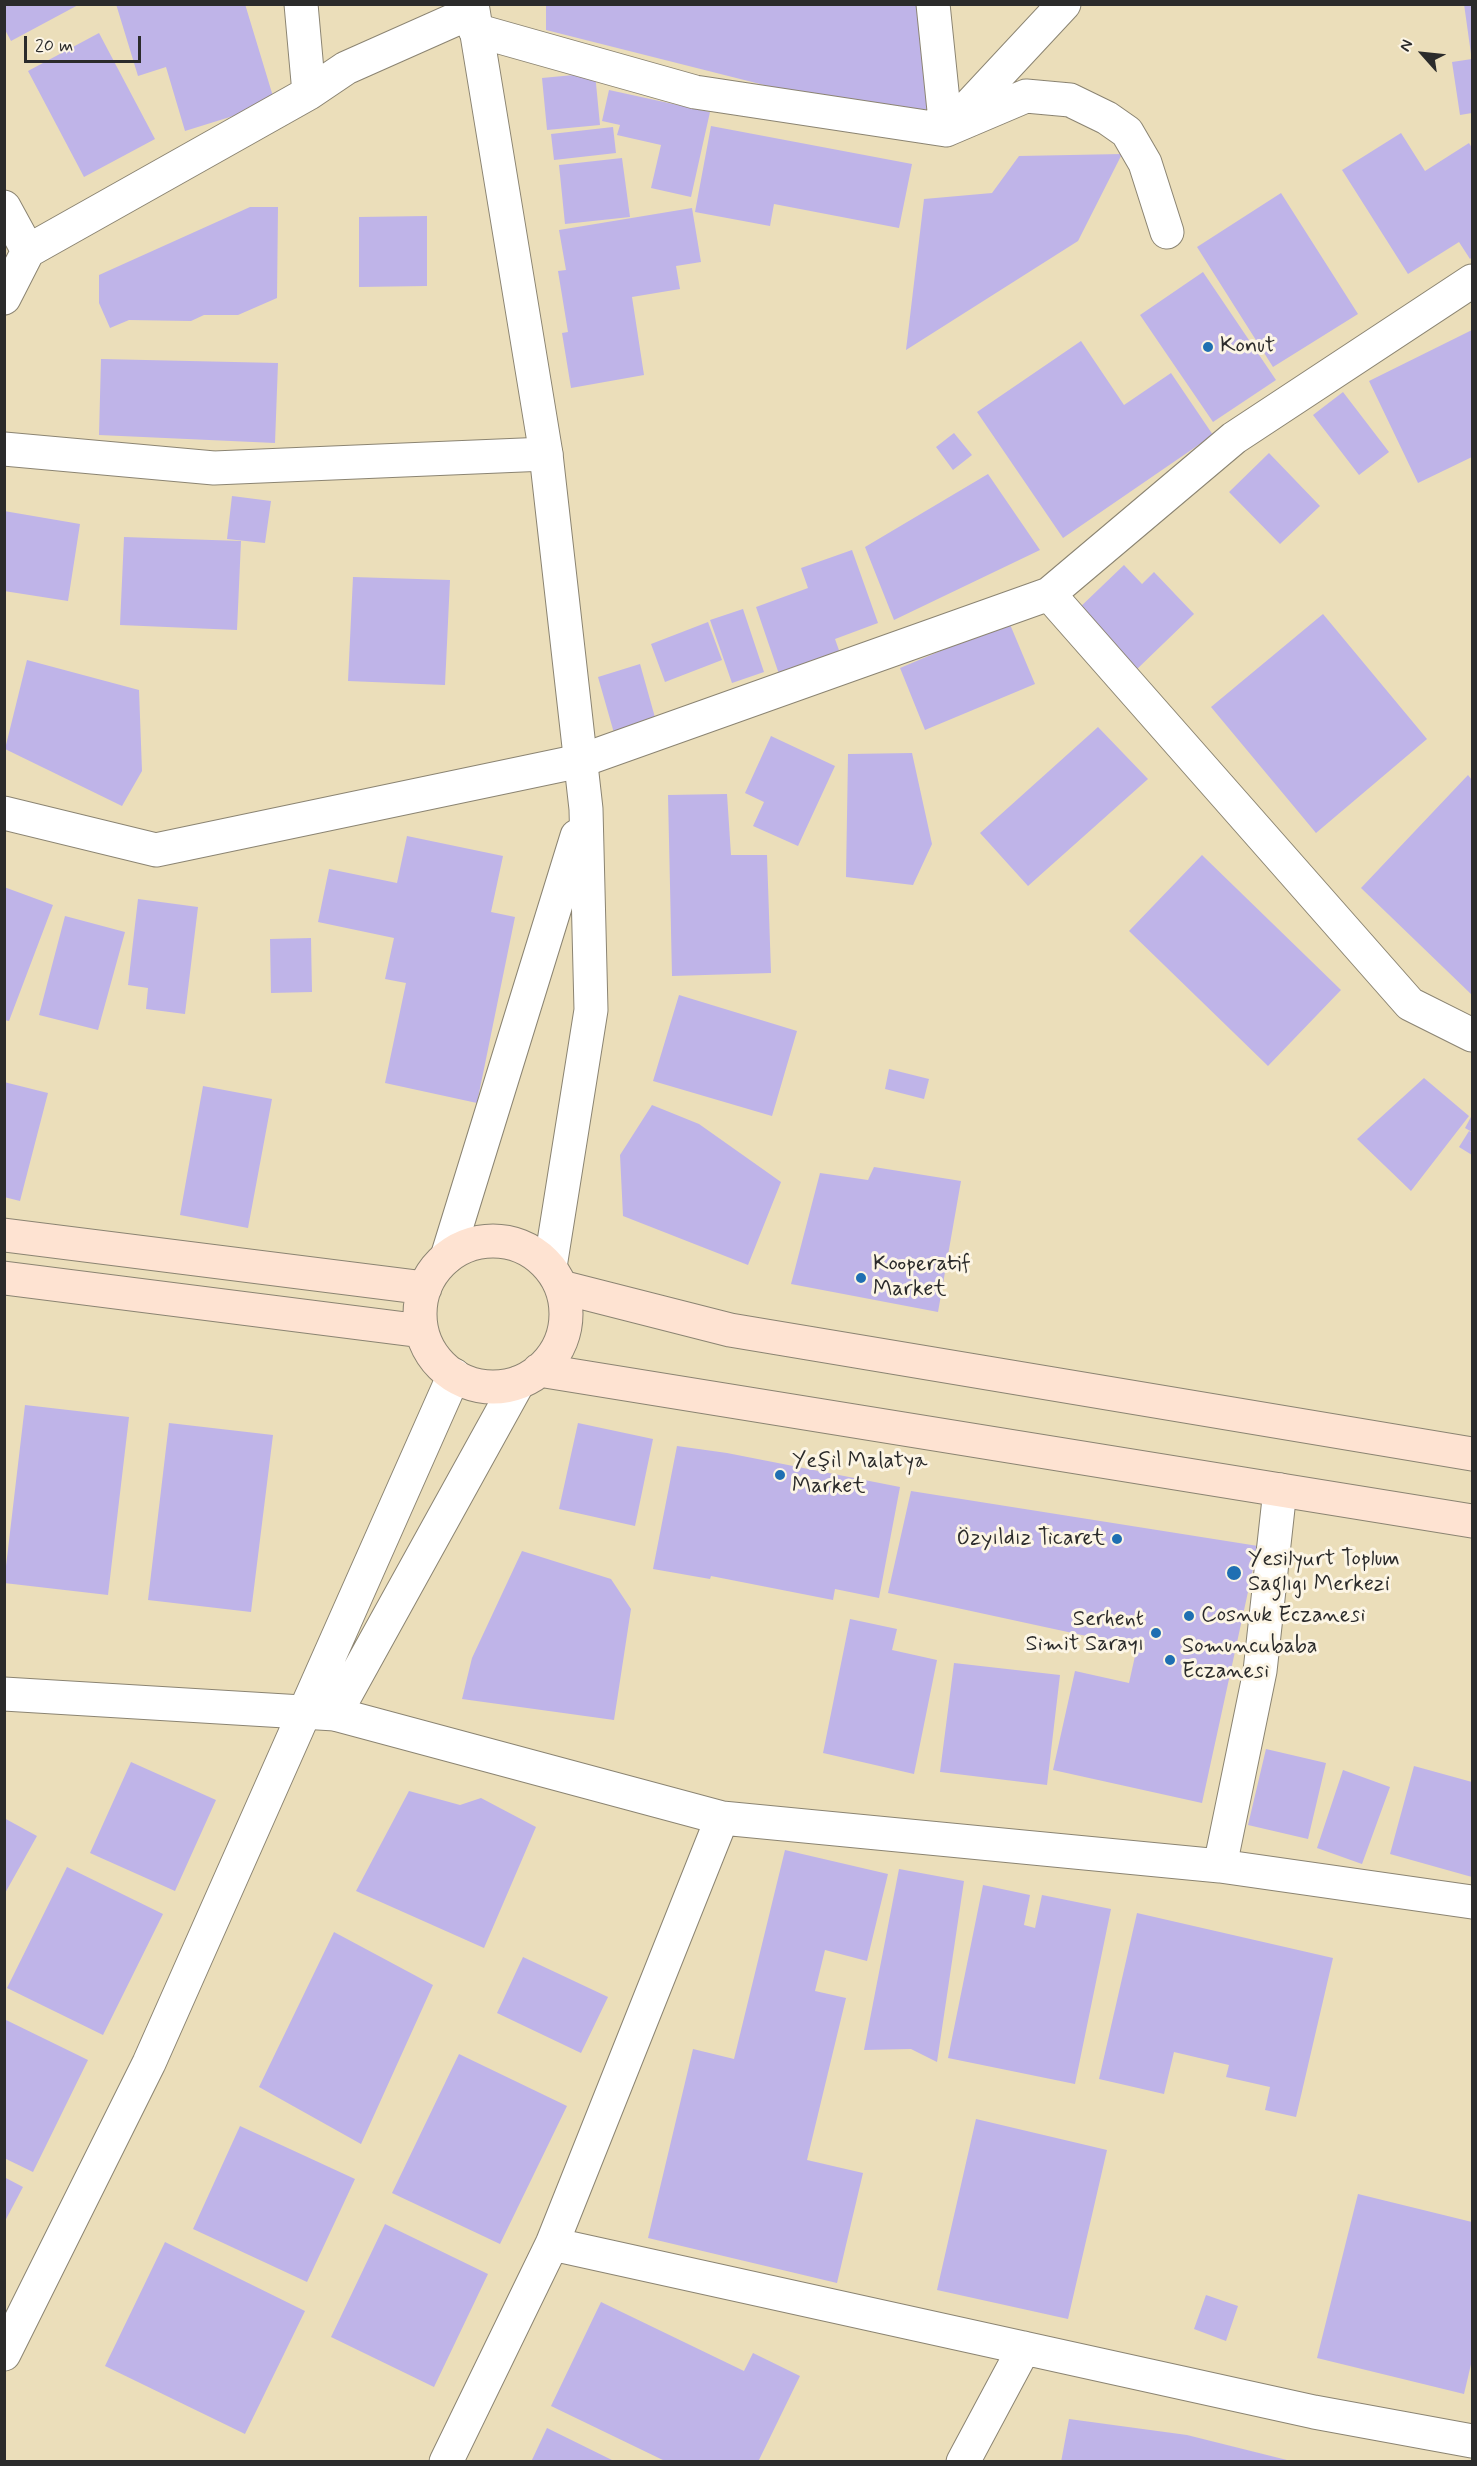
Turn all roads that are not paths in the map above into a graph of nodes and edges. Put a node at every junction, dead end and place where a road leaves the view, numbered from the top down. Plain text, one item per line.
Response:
1 (301, 4) edge
2 (933, 4) edge
3 (1064, 4) edge
4 (473, 16) edge
5 (309, 93) junction
6 (946, 130) junction
7 (4, 207) edge
8 (1167, 232) dead end
9 (28, 250) junction
10 (1473, 281) edge
11 (4, 298) edge
12 (4, 448) edge
13 (546, 454) junction
14 (1049, 594) junction
15 (580, 761) junction
16 (586, 809) junction
17 (4, 813) edge
18 (1473, 1035) edge
19 (4, 1235) edge
20 (447, 1257) junction
21 (556, 1277) junction
22 (4, 1278) edge
23 (425, 1288) junction
24 (422, 1331) junction
25 (454, 1375) junction
26 (529, 1377) junction
27 (1473, 1454) edge
28 (1280, 1490) junction
29 (1473, 1521) edge
30 (4, 1694) edge
31 (303, 1712) junction
32 (335, 1714) junction
33 (722, 1818) junction
34 (1220, 1866) junction
35 (1473, 1902) edge
36 (552, 2244) junction
37 (1024, 2348) junction
38 (4, 2354) edge
39 (1473, 2441) edge
40 (446, 2462) edge
41 (963, 2462) edge

1 - 5 street
2 - 6 street
3 - 6 street
4 - 5 street
4 - 6 street
4 - 13 street
5 - 9 street
6 - 8 street
7 - 9 street
9 - 11 street
10 - 14 street
12 - 13 street
13 - 15 street
14 - 15 street
14 - 18 street
15 - 16 street
15 - 17 street
16 - 20 street
16 - 21 street
19 - 23 main road
20 - 21 main road
20 - 23 main road
21 - 26 main road
21 - 27 main road
22 - 24 main road
23 - 24 main road
24 - 25 main road
25 - 26 main road
25 - 31 street
26 - 28 main road
26 - 32 street
28 - 29 main road
28 - 34 street
30 - 31 street
31 - 32 street
31 - 38 street
32 - 33 street
33 - 34 street
33 - 36 street
34 - 35 street
36 - 37 street
36 - 40 street
37 - 39 street
37 - 41 street

